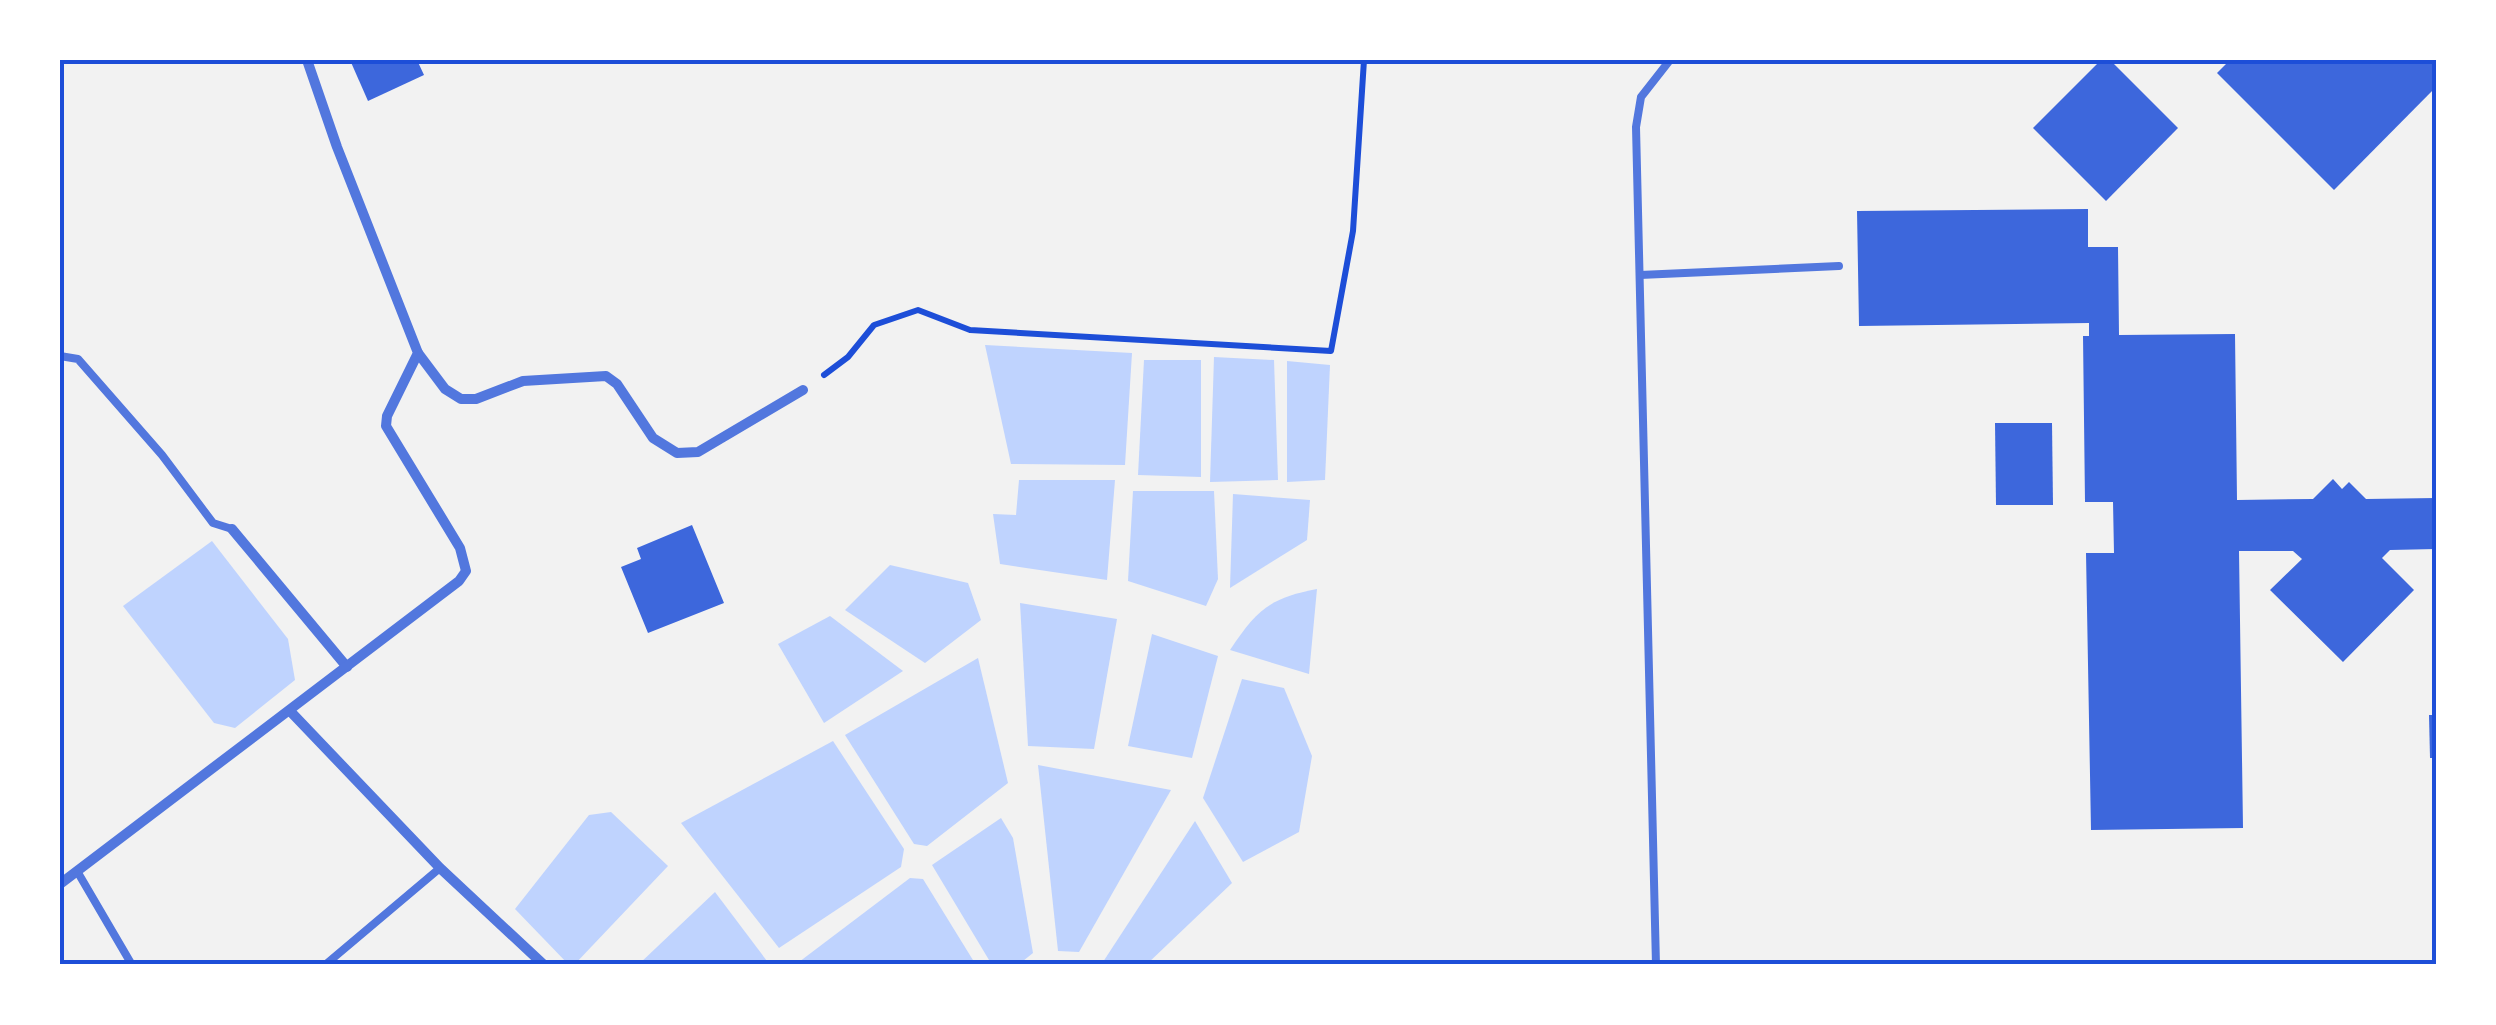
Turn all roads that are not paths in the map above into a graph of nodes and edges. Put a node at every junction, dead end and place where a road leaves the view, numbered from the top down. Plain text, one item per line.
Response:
1 (307, 60) edge
2 (1670, 60) edge
3 (1838, 266) dead end
4 (1640, 275) junction
5 (418, 353) junction
6 (60, 356) edge
7 (803, 390) road end
8 (232, 529) joint
9 (347, 667) junction
10 (290, 711) junction
11 (440, 868) junction
12 (78, 872) junction
13 (60, 884) edge
14 (132, 965) edge
15 (325, 965) edge
16 (544, 965) edge
17 (1656, 965) edge

1 - 5 street
2 - 4 lane
3 - 4 lane
4 - 17 lane
5 - 7 street
5 - 9 street
6 - 8 lane
8 - 9 street
9 - 10 street
10 - 11 street
10 - 12 street
11 - 15 lane
11 - 16 street
12 - 13 street
12 - 14 lane

